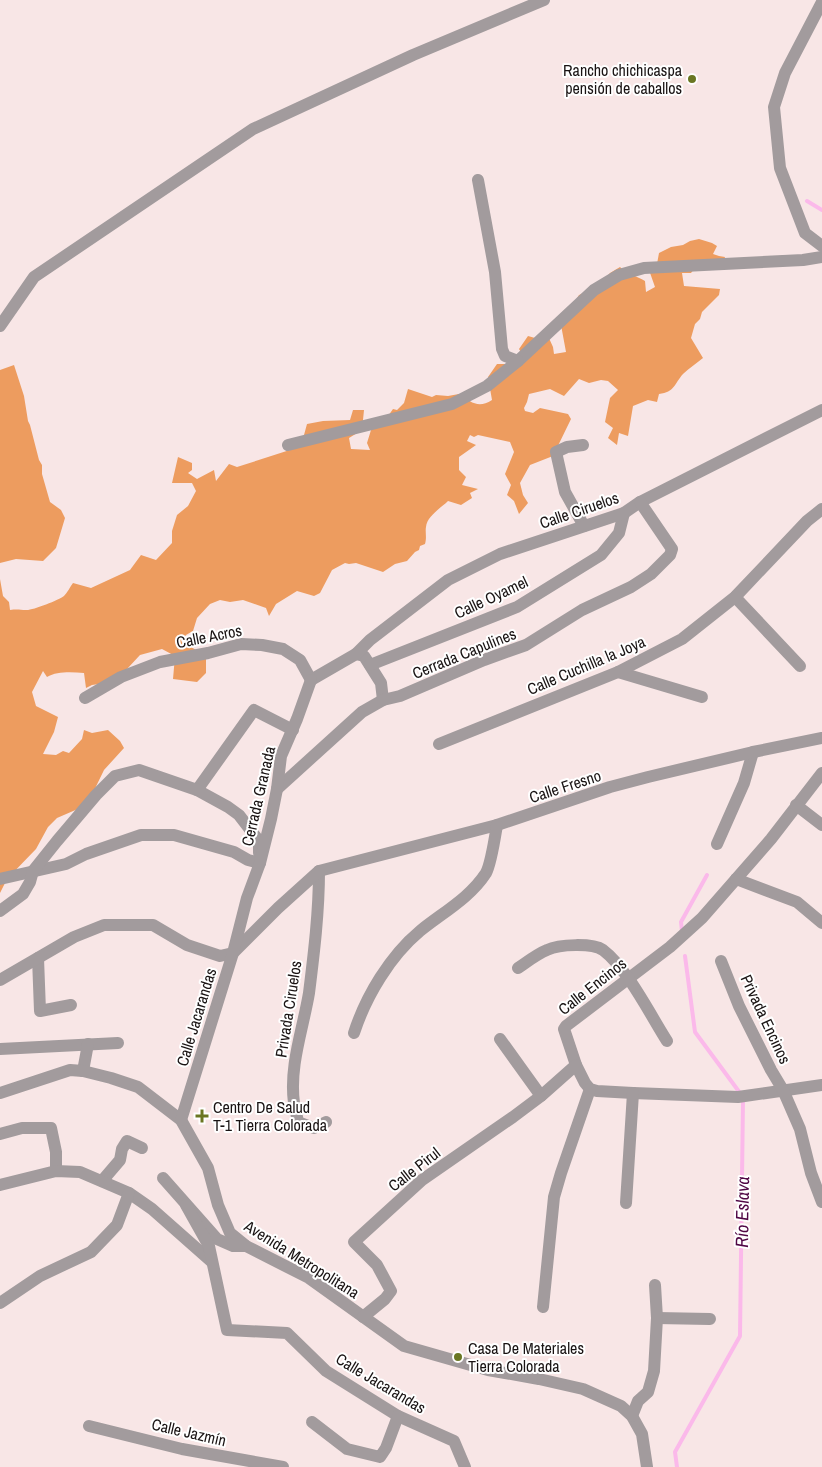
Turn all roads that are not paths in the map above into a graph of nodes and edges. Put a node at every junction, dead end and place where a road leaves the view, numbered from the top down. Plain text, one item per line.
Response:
1 (544, 0) edge
2 (822, 2) edge
3 (478, 180) dead end
4 (822, 246) edge
5 (822, 257) edge
6 (0, 326) edge
7 (518, 361) junction
8 (822, 410) edge
9 (583, 444) dead end
10 (288, 445) dead end
11 (640, 502) junction
12 (822, 509) edge
13 (624, 513) junction
14 (822, 517) edge
15 (807, 521) junction
16 (584, 526) junction
17 (735, 597) junction
18 (356, 654) junction
19 (370, 665) junction
20 (800, 666) dead end
21 (618, 672) junction
22 (311, 680) junction
23 (702, 697) dead end
24 (85, 698) dead end
25 (383, 700) junction
26 (292, 730) junction
27 (822, 738) edge
28 (439, 744) dead end
29 (753, 752) junction
30 (822, 772) edge
31 (277, 789) junction
32 (197, 790) junction
33 (796, 805) junction
34 (822, 824) edge
35 (497, 825) junction
36 (717, 844) dead end
37 (260, 864) junction
38 (33, 871) junction
39 (319, 872) junction
40 (0, 879) edge
41 (736, 879) junction
42 (0, 911) edge
43 (822, 923) edge
44 (233, 952) junction
45 (38, 958) junction
46 (721, 961) dead end
47 (518, 968) dead end
48 (629, 979) junction
49 (0, 980) edge
50 (71, 1005) dead end
51 (354, 1033) dead end
52 (500, 1039) dead end
53 (667, 1041) dead end
54 (118, 1043) dead end
55 (88, 1044) junction
56 (0, 1049) edge
57 (576, 1065) junction
58 (83, 1071) junction
59 (822, 1085) edge
60 (590, 1089) junction
61 (783, 1090) junction
62 (0, 1093) edge
63 (633, 1093) junction
64 (541, 1096) junction
65 (182, 1120) junction
66 (326, 1122) dead end
67 (0, 1134) edge
68 (142, 1148) dead end
69 (56, 1171) junction
70 (163, 1178) dead end
71 (102, 1181) junction
72 (0, 1185) edge
73 (129, 1193) junction
74 (822, 1202) edge
75 (626, 1203) dead end
76 (186, 1205) junction
77 (246, 1246) junction
78 (212, 1262) junction
79 (655, 1285) dead end
80 (0, 1303) edge
81 (543, 1307) dead end
82 (363, 1317) junction
83 (657, 1318) junction
84 (710, 1319) dead end
85 (398, 1416) junction
86 (632, 1416) junction
87 (312, 1422) dead end
88 (88, 1426) dead end
89 (283, 1467) edge
90 (465, 1467) edge
91 (647, 1467) edge

1 - 6 street
2 - 4 street
3 - 7 street
5 - 7 street
7 - 10 street
8 - 11 street, Calle Ciruelos
9 - 16 street
11 - 13 street, Calle Ciruelos
11 - 25 street, Cerrada Capulines
12 - 15 street
13 - 16 street, Calle Ciruelos
13 - 19 street, Calle Oyamel
14 - 15 street
15 - 17 street, Calle Cuchilla la Joya
16 - 18 street, Calle Ciruelos
17 - 20 street
17 - 21 street, Calle Cuchilla la Joya
18 - 19 street
18 - 22 street
19 - 25 street
21 - 23 street
21 - 28 street, Calle Cuchilla la Joya
22 - 24 street, Calle Acros
22 - 26 street, Cerrada Granada
25 - 31 street, Cerrada Capulines
26 - 31 street, Cerrada Granada
26 - 32 street
27 - 29 street, Calle Fresno
29 - 35 street, Calle Fresno
29 - 36 street
30 - 33 street, Calle Encinos
31 - 37 street, Cerrada Granada
32 - 37 street
32 - 38 street
33 - 34 street
33 - 41 street, Calle Encinos
35 - 39 street, Calle Fresno
35 - 51 street
37 - 38 street
37 - 44 street, Calle Jacarandas
38 - 40 street
38 - 42 street
39 - 44 street, Calle Jacarandas
39 - 66 street, Privada Ciruelos
41 - 43 street
41 - 48 street, Calle Encinos
44 - 45 street
44 - 65 street, Calle Jacarandas
45 - 49 street
45 - 50 street
46 - 61 street, Privada Encinos
47 - 48 street
48 - 53 street
48 - 57 street, Calle Encinos
52 - 64 street
54 - 55 street
55 - 56 street
55 - 58 street
57 - 60 street, Calle Encinos
57 - 64 street, Calle Pirul
58 - 62 street, Avenida Metropolitana
58 - 65 street, Avenida Metropolitana
59 - 61 street
60 - 63 street
60 - 81 street
61 - 63 street
61 - 74 street, Privada Encinos
63 - 75 street
64 - 82 street, Calle Pirul
65 - 77 street, Avenida Metropolitana
67 - 69 street
68 - 71 street
69 - 71 street
69 - 72 street
70 - 76 street
71 - 73 street
73 - 78 street
73 - 80 street
76 - 77 street
76 - 78 street, Calle Jacarandas
77 - 82 street, Avenida Metropolitana
78 - 85 street, Calle Jacarandas
79 - 83 street
82 - 86 street, Avenida Metropolitana
83 - 84 street
83 - 86 street
85 - 87 street
85 - 90 street, Calle Jacarandas
86 - 91 street, Avenida Metropolitana
88 - 89 street, Calle Jazmín

